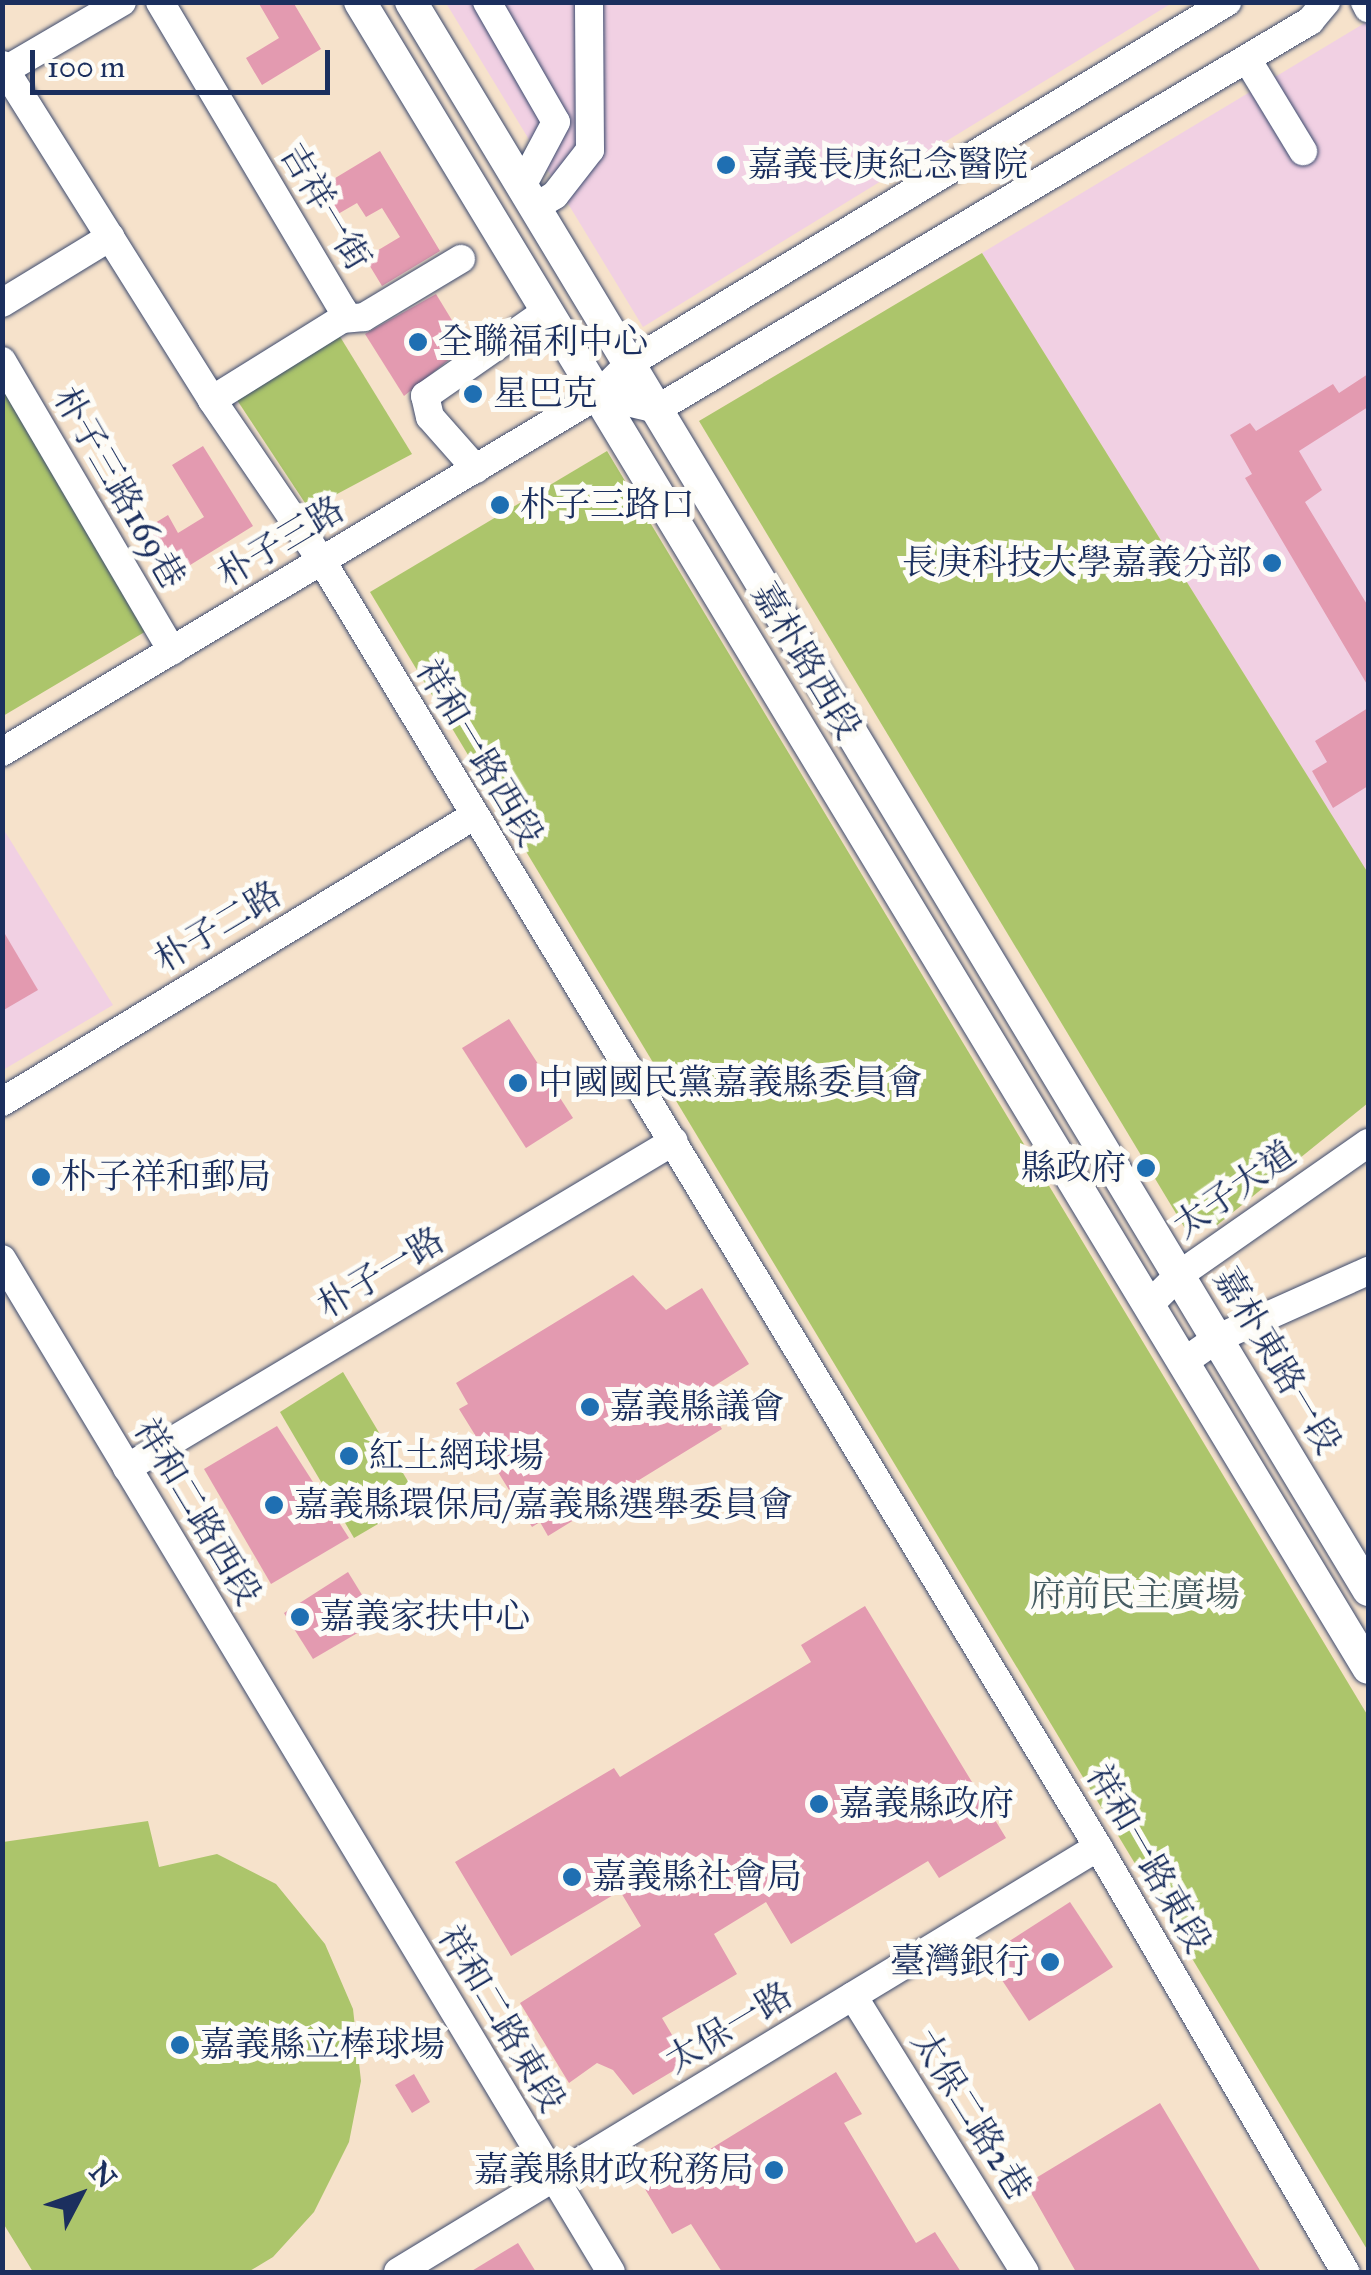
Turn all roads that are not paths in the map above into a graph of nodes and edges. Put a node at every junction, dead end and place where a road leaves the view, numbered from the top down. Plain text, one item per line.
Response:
1 (122, 2) edge
2 (160, 2) edge
3 (360, 2) edge
4 (411, 2) edge
5 (487, 2) edge
6 (589, 2) edge
7 (1226, 2) edge
8 (1326, 2) edge
9 (1248, 58) junction
10 (4, 69) edge
11 (1303, 151) dead end
12 (528, 196) junction
13 (110, 237) junction
14 (461, 260) dead end
15 (2, 302) edge
16 (547, 311) junction
17 (342, 320) junction
18 (2, 362) edge
19 (630, 363) junction
20 (598, 395) junction
21 (212, 400) junction
22 (657, 409) junction
23 (476, 469) junction
24 (322, 561) junction
25 (172, 652) junction
26 (2, 752) edge
27 (472, 817) junction
28 (2, 1102) edge
29 (674, 1142) junction
30 (1368, 1143) edge
31 (2, 1259) edge
32 (1368, 1272) edge
33 (1179, 1275) junction
34 (1150, 1304) junction
35 (1216, 1339) junction
36 (1185, 1361) junction
37 (127, 1468) junction
38 (882, 1487) joint
39 (1368, 1590) edge
40 (1368, 1668) edge
41 (328, 1804) joint
42 (1098, 1847) junction
43 (853, 1996) junction
44 (554, 2178) junction
45 (398, 2272) edge
46 (611, 2272) edge
47 (1026, 2272) edge
48 (1345, 2272) edge

1 - 10 street
2 - 17 street, 吉祥一街
3 - 16 main road, 嘉朴路西段
4 - 12 main road, 嘉朴路西段
5 - 12 street
6 - 12 street
7 - 19 street, 朴子三路
8 - 9 street
9 - 11 street
9 - 22 street
10 - 13 street, 祥和一路西段
12 - 19 main road, 嘉朴路西段
13 - 15 street
13 - 21 street, 祥和一路西段
14 - 17 street
16 - 20 main road, 嘉朴路西段
16 - 23 street
17 - 21 street, 吉祥一街
18 - 25 street, 朴子三路169巷
19 - 20 street, 朴子三路
19 - 22 main road, 嘉朴路西段
20 - 22 street
20 - 23 street, 朴子三路
20 - 34 main road, 嘉朴路西段
21 - 24 street, 祥和一路西段
22 - 33 main road, 嘉朴路西段
23 - 24 street, 朴子三路
24 - 25 street, 朴子三路
24 - 27 street, 祥和一路西段
25 - 26 street, 朴子三路
27 - 28 street, 朴子二路
27 - 29 street, 祥和一路西段
29 - 37 street, 朴子一路
29 - 38 street, 祥和一路西段
30 - 33 street, 太子大道
31 - 37 street, 祥和二路西段
32 - 35 street
33 - 34 street, 太子大道
33 - 35 main road, 嘉朴東路一段
34 - 36 main road, 嘉朴路西段
35 - 36 street
35 - 39 main road, 嘉朴東路一段
36 - 40 main road
37 - 41 street, 祥和二路西段
38 - 42 street, 祥和一路東段
41 - 44 street, 祥和二路東段
42 - 43 street, 太保一路
42 - 48 street, 祥和一路東段
43 - 44 street, 太保一路
43 - 47 street, 太保二路2巷
44 - 45 street, 太保一路
44 - 46 street, 祥和二路東段

